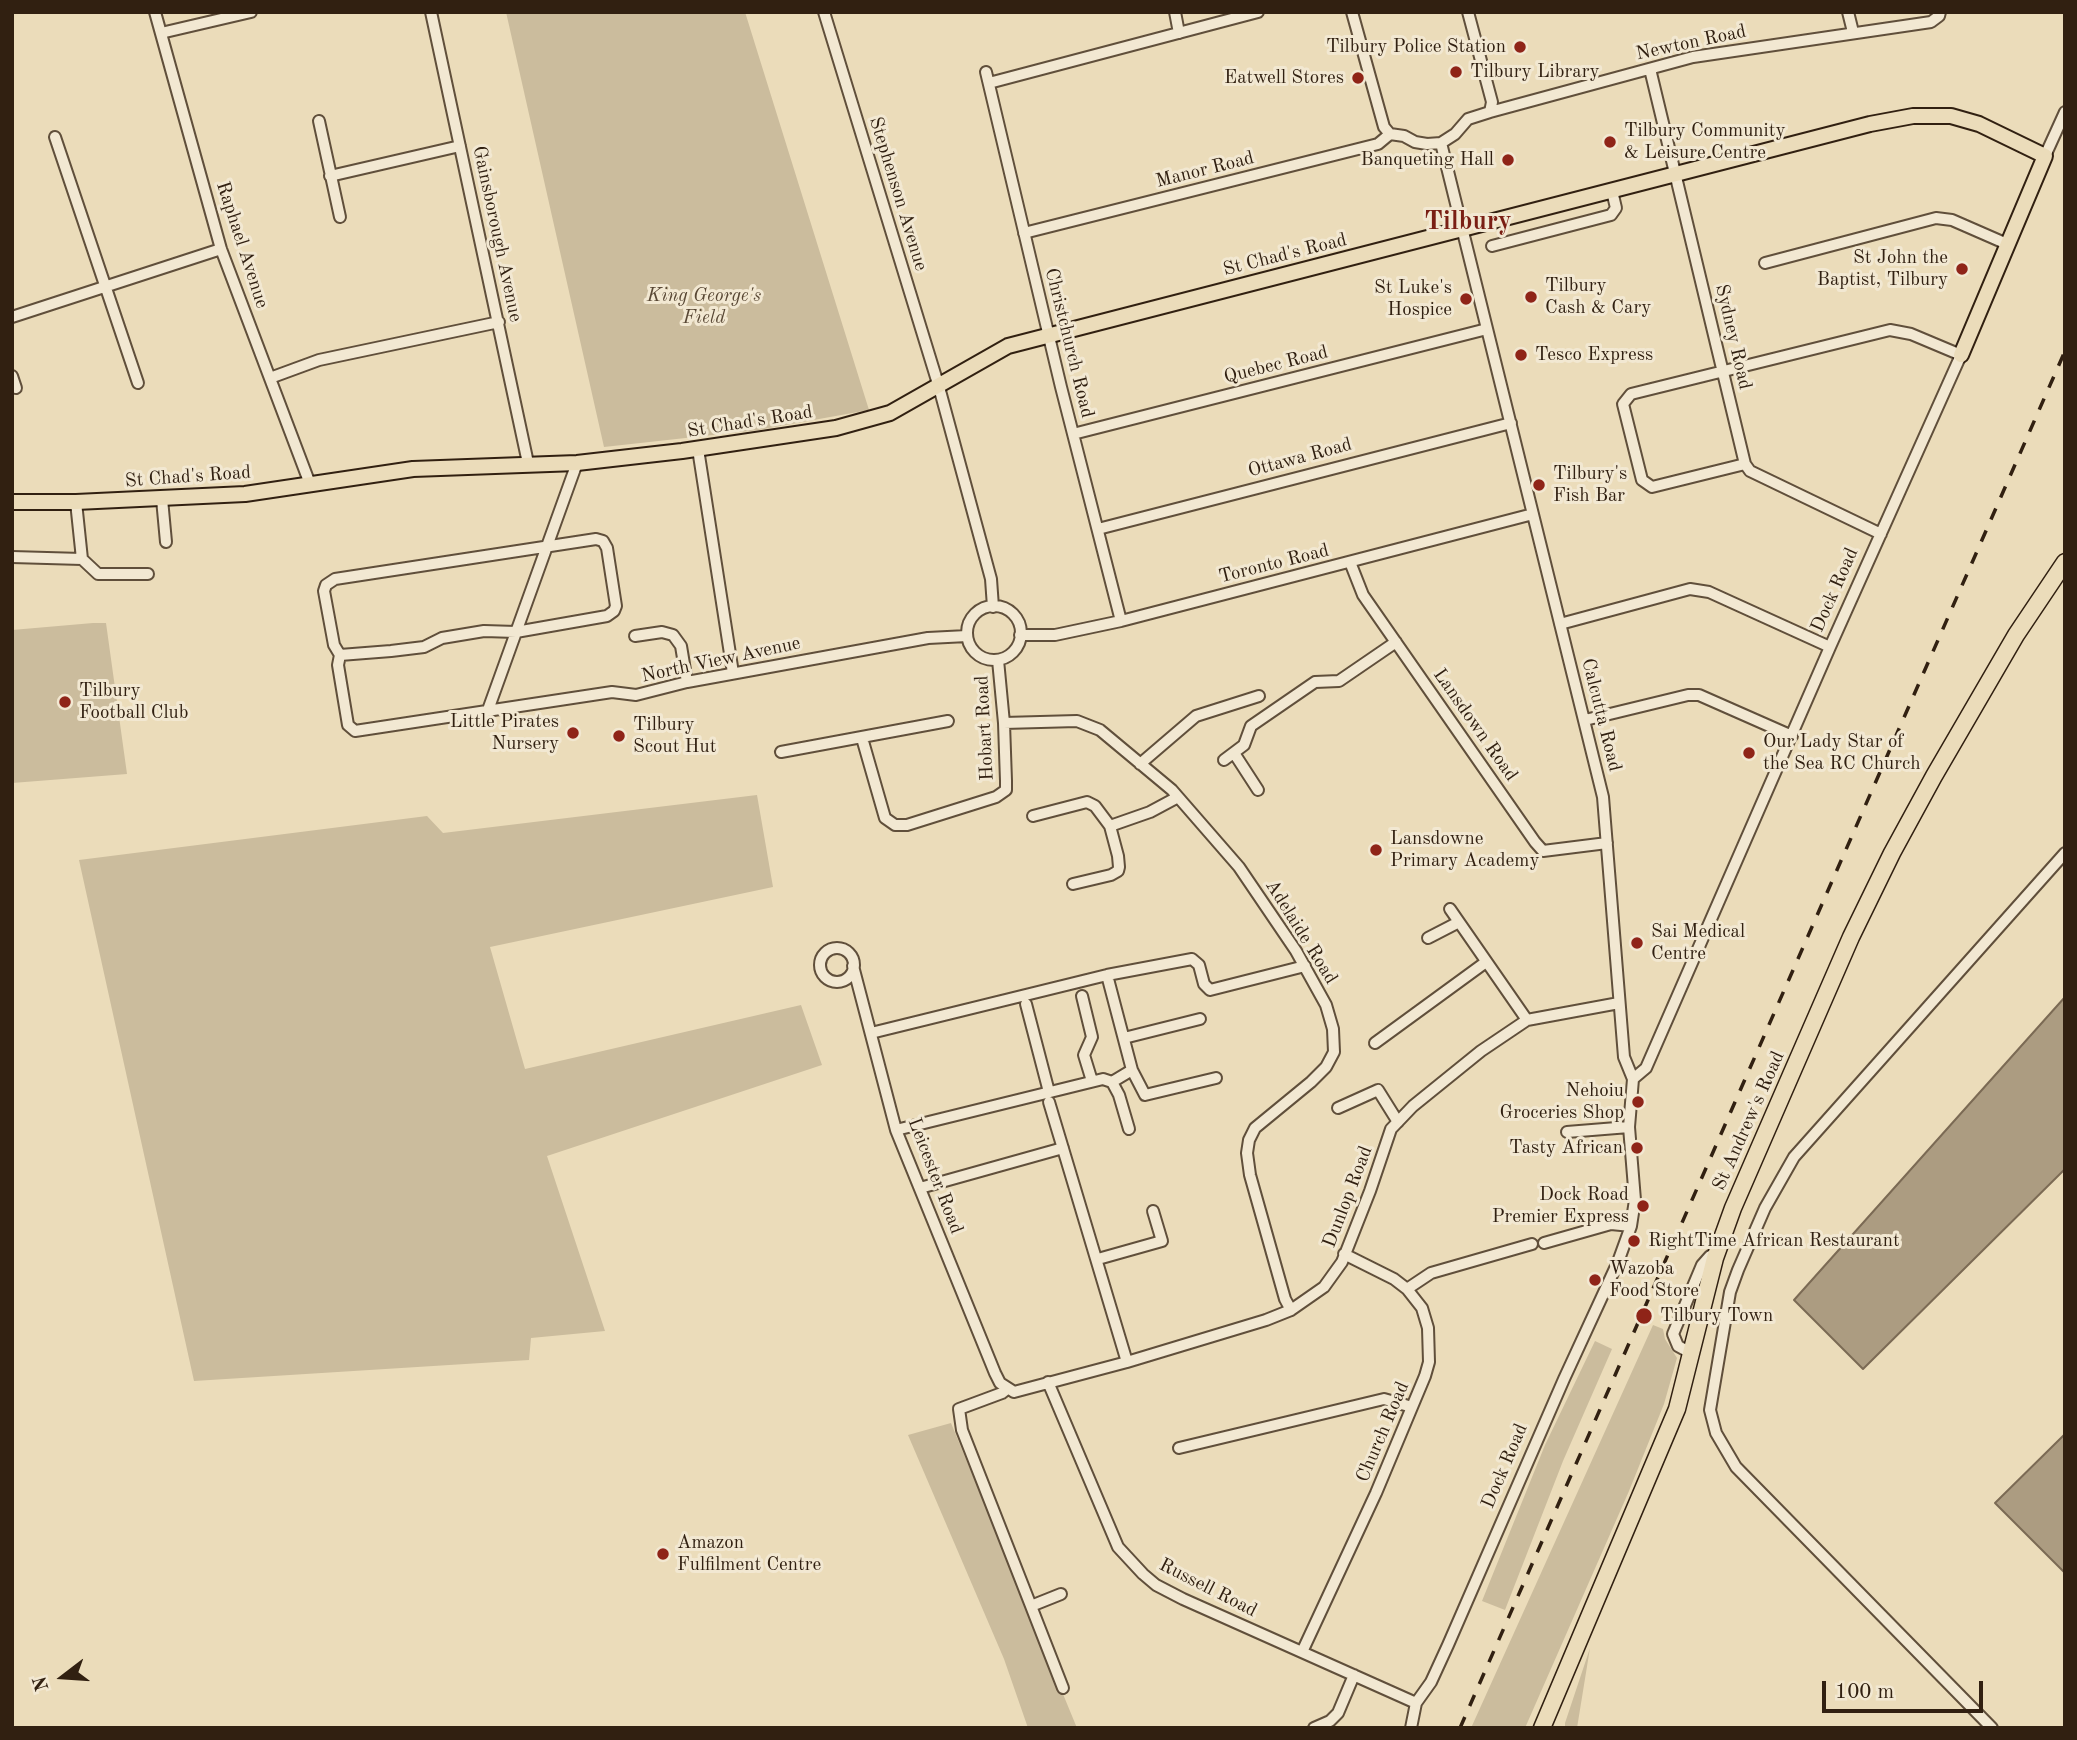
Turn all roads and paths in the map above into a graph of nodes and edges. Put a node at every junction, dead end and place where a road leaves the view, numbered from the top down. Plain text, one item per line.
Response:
1 (155, 12) edge
2 (251, 12) edge
3 (432, 12) edge
4 (824, 12) edge
5 (1174, 12) edge
6 (1258, 12) edge
7 (1352, 12) edge
8 (1468, 12) edge
9 (1848, 12) edge
10 (1940, 12) edge
11 (1853, 32) junction
12 (161, 33) junction
13 (1179, 33) junction
14 (1650, 69) junction
15 (2065, 111) edge
16 (1490, 112) junction
17 (319, 121) dead end
18 (1391, 134) junction
19 (55, 137) dead end
20 (1441, 143) junction
21 (460, 146) junction
22 (2045, 156) junction
23 (1675, 175) junction
24 (330, 176) junction
25 (1612, 191) junction
26 (340, 217) dead end
27 (1462, 230) junction
28 (1024, 233) junction
29 (2007, 244) junction
30 (1492, 246) dead end
31 (221, 249) junction
32 (1765, 263) dead end
33 (106, 286) junction
34 (12, 317) edge
35 (499, 322) junction
36 (1487, 329) junction
37 (1049, 335) junction
38 (1961, 355) junction
39 (1724, 372) junction
40 (12, 376) edge
41 (270, 379) junction
42 (138, 383) dead end
43 (939, 387) junction
44 (16, 388) dead end
45 (1511, 423) junction
46 (1073, 434) junction
47 (698, 449) junction
48 (528, 463) junction
49 (577, 463) junction
50 (1745, 464) junction
51 (310, 484) junction
52 (162, 499) junction
53 (12, 502) edge
54 (76, 502) junction
55 (1533, 514) junction
56 (1098, 529) junction
57 (1881, 534) junction
58 (166, 542) dead end
59 (549, 547) junction
60 (12, 556) edge
61 (82, 559) junction
62 (1350, 562) junction
63 (2065, 562) edge
64 (148, 574) dead end
65 (993, 607) junction
66 (1121, 621) junction
67 (1560, 624) junction
68 (516, 632) junction
69 (1020, 635) junction
70 (635, 636) dead end
71 (967, 636) junction
72 (1396, 642) junction
73 (1830, 646) junction
74 (340, 655) junction
75 (998, 660) junction
76 (733, 673) junction
77 (687, 682) junction
78 (1259, 696) dead end
79 (488, 710) junction
80 (1585, 720) junction
81 (948, 721) dead end
82 (1004, 723) junction
83 (1792, 736) junction
84 (862, 738) junction
85 (781, 752) dead end
86 (1234, 753) junction
87 (1224, 760) dead end
88 (1140, 764) junction
89 (1258, 790) dead end
90 (1178, 797) junction
91 (1033, 816) dead end
92 (1110, 826) junction
93 (1607, 843) junction
94 (2065, 853) edge
95 (1073, 884) dead end
96 (1450, 909) dead end
97 (1459, 922) junction
98 (1428, 938) dead end
99 (1486, 961) junction
100 (853, 966) dead end
101 (1305, 966) junction
102 (1107, 975) junction
103 (1082, 996) dead end
104 (1619, 1003) junction
105 (1026, 1004) dead end
106 (1200, 1019) dead end
107 (1527, 1020) junction
108 (871, 1033) junction
109 (1124, 1038) junction
110 (1375, 1043) dead end
111 (1132, 1070) junction
112 (1216, 1078) dead end
113 (1633, 1079) junction
114 (1093, 1081) junction
115 (1112, 1082) junction
116 (1049, 1097) junction
117 (1338, 1108) dead end
118 (1398, 1122) junction
119 (1629, 1127) junction
120 (1129, 1129) dead end
121 (896, 1130) junction
122 (1567, 1132) dead end
123 (1063, 1148) junction
124 (920, 1188) junction
125 (1153, 1211) dead end
126 (1632, 1222) junction
127 (1344, 1254) junction
128 (1716, 1258) junction
129 (1098, 1259) junction
130 (1407, 1289) junction
131 (1291, 1310) junction
132 (1691, 1353) junction
133 (1127, 1362) junction
134 (1048, 1382) junction
135 (1007, 1389) junction
136 (1412, 1407) junction
137 (1180, 1448) dead end
138 (1061, 1594) dead end
139 (1031, 1606) junction
140 (1302, 1652) junction
141 (1354, 1675) junction
142 (1063, 1688) dead end
143 (1416, 1703) junction
144 (1314, 1728) edge
145 (1411, 1728) edge
146 (1542, 1728) edge
147 (1992, 1728) edge

1 - 12 street, Raphael Avenue
2 - 12 street
3 - 21 street, Gainsborough Avenue
4 - 43 street, Stephenson Avenue
5 - 13 street
6 - 13 street
7 - 18 street
8 - 16 street
9 - 11 street
10 - 11 street, Newton Road
11 - 14 street, Newton Road
12 - 31 street, Raphael Avenue
13 - 28 street, Christchurch Road
14 - 16 street, Newton Road
14 - 23 street, Sydney Road
15 - 22 street, Dock Road
16 - 20 street, Newton Road
17 - 24 street
18 - 20 street
18 - 28 street, Manor Road
19 - 33 street
20 - 27 street
21 - 24 street
21 - 35 street, Gainsborough Avenue
22 - 23 main road, St Chad's Road
22 - 29 main road, Dock Road
23 - 25 main road, St Chad's Road
23 - 39 street, Sydney Road
24 - 26 street
25 - 27 main road, St Chad's Road
25 - 30 street
27 - 36 street, Calcutta Road
27 - 37 main road, St Chad's Road
28 - 37 street, Christchurch Road
29 - 32 street
29 - 38 main road, Dock Road
31 - 33 street
31 - 41 street, Raphael Avenue
33 - 34 street
33 - 42 street
35 - 41 street
35 - 48 street, Gainsborough Avenue
36 - 45 street, Calcutta Road
36 - 46 street, Quebec Road
37 - 43 main road, St Chad's Road
37 - 46 street, Christchurch Road
38 - 39 street
38 - 57 street, Dock Road
39 - 50 street, Sydney Road
39 - 50 street
40 - 44 street
41 - 51 street, Raphael Avenue
43 - 47 main road, St Chad's Road
43 - 65 street, Stephenson Avenue
45 - 55 street, Calcutta Road
45 - 56 street, Ottawa Road
46 - 56 street, Christchurch Road
47 - 49 main road, St Chad's Road
47 - 76 street
48 - 49 main road, St Chad's Road
48 - 51 main road, St Chad's Road
49 - 59 street
50 - 57 street
51 - 52 main road, St Chad's Road
52 - 54 main road, St Chad's Road
52 - 58 street
53 - 54 main road, St Chad's Road
54 - 61 street
55 - 62 street, Toronto Road
55 - 67 street, Calcutta Road
56 - 66 street, Christchurch Road
57 - 73 street, Dock Road
59 - 68 street
59 - 68 street
59 - 74 street, North View Avenue
60 - 61 street
61 - 64 street
62 - 66 street, Toronto Road
62 - 72 street, Lansdown Road
63 - 128 highway, St Andrew's Road
65 - 69 street
65 - 71 street
66 - 69 street, Toronto Road
67 - 73 street
67 - 80 street, Calcutta Road
68 - 74 street
68 - 79 street
69 - 75 street
70 - 77 street
71 - 75 street
71 - 76 street, North View Avenue
72 - 86 street
72 - 93 street, Lansdown Road
73 - 83 street, Dock Road
74 - 79 street, North View Avenue
75 - 82 street, Hobart Road
76 - 77 street, North View Avenue
77 - 79 street, North View Avenue
78 - 88 street
80 - 83 street
80 - 93 street, Calcutta Road
81 - 84 street, Hobart Road
82 - 84 street, Hobart Road
82 - 88 street, Adelaide Road
83 - 113 street, Dock Road
84 - 85 street, Hobart Road
86 - 87 street
86 - 89 street
88 - 90 street, Adelaide Road
90 - 92 street
90 - 101 street, Adelaide Road
91 - 92 street
92 - 95 street
93 - 104 street, Calcutta Road
94 - 147 street
96 - 97 street
97 - 98 street
97 - 99 street
99 - 107 street
99 - 110 street
100 - 108 street, Leicester Road
101 - 102 street
101 - 131 street, Adelaide Road
102 - 108 street
102 - 109 street
103 - 114 street
104 - 107 street, Dunlop Road
104 - 113 street, Calcutta Road
105 - 116 street
106 - 109 street
107 - 118 street, Dunlop Road
108 - 121 street, Leicester Road
109 - 111 street
111 - 112 street
111 - 115 street
113 - 119 street, Calcutta Road
114 - 115 street
114 - 116 street
115 - 120 street
116 - 121 street
116 - 123 street
117 - 118 street
118 - 127 street, Dunlop Road
119 - 122 street
119 - 126 street, Calcutta Road
121 - 124 street, Leicester Road
123 - 124 street
123 - 129 street
124 - 135 street, Leicester Road
125 - 129 street
126 - 130 street
126 - 143 street, Dock Road
127 - 130 street, Church Road
127 - 131 street, Dunlop Road
128 - 132 highway, St Andrew's Road
128 - 132 street
129 - 133 street
130 - 136 street, Church Road
131 - 133 street, Dunlop Road
132 - 146 highway, St Andrew's Road
133 - 134 street, Dunlop Road
134 - 135 street, Dunlop Road
134 - 140 street, Russell Road
135 - 139 street, Dunlop Road
136 - 137 street
136 - 140 street, Church Road
138 - 139 street
139 - 142 street
140 - 141 street, Russell Road
141 - 143 street, Russell Road
141 - 144 street
143 - 145 street, Dock Road

